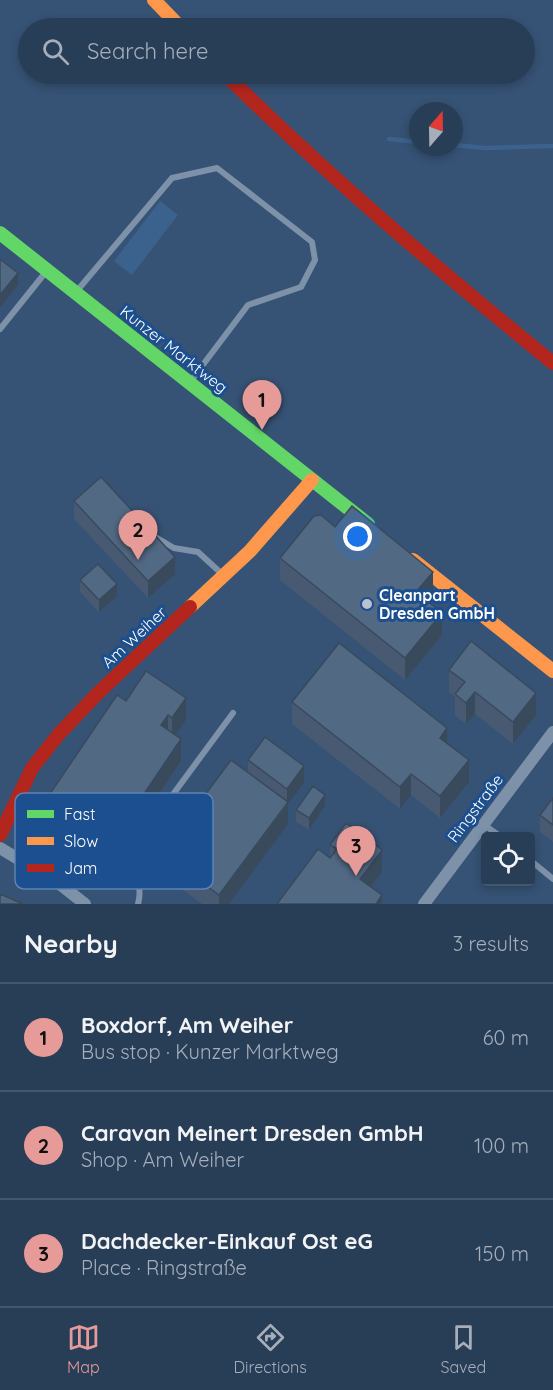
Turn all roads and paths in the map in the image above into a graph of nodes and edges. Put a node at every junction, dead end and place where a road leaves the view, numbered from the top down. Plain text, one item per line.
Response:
1 (154, 0) edge
2 (171, 18) edge
3 (235, 84) edge
4 (0, 233) edge
5 (47, 270) junction
6 (76, 293) junction
7 (0, 329) edge
8 (553, 363) edge
9 (190, 383) junction
10 (312, 480) junction
11 (377, 531) edge
12 (152, 535) edge
13 (405, 553) edge
14 (224, 576) junction
15 (553, 670) edge
16 (233, 713) dead end
17 (553, 732) edge
18 (20, 793) edge
19 (174, 793) edge
20 (15, 804) edge
21 (484, 824) junction
22 (494, 832) edge
23 (0, 835) edge
24 (0, 848) edge
25 (15, 857) edge
26 (535, 863) edge
27 (553, 879) edge
28 (66, 889) edge
29 (140, 889) edge
30 (425, 903) edge
31 (85, 904) edge
32 (138, 904) edge

1 - 2 street
3 - 8 street
4 - 5 street, Kunzer Marktweg
5 - 6 street, Kunzer Marktweg
5 - 7 lane
6 - 9 street, Kunzer Marktweg
6 - 9 lane
9 - 10 street, Kunzer Marktweg
10 - 11 street, Kunzer Marktweg
10 - 14 street, Am Weiher
12 - 14 lane
13 - 15 street
14 - 18 street, Am Weiher
16 - 19 lane
17 - 21 street, Ringstraße
20 - 23 street, Am Weiher
21 - 22 lane
21 - 30 street, Ringstraße
24 - 25 street
26 - 27 lane
28 - 31 street
29 - 32 lane

